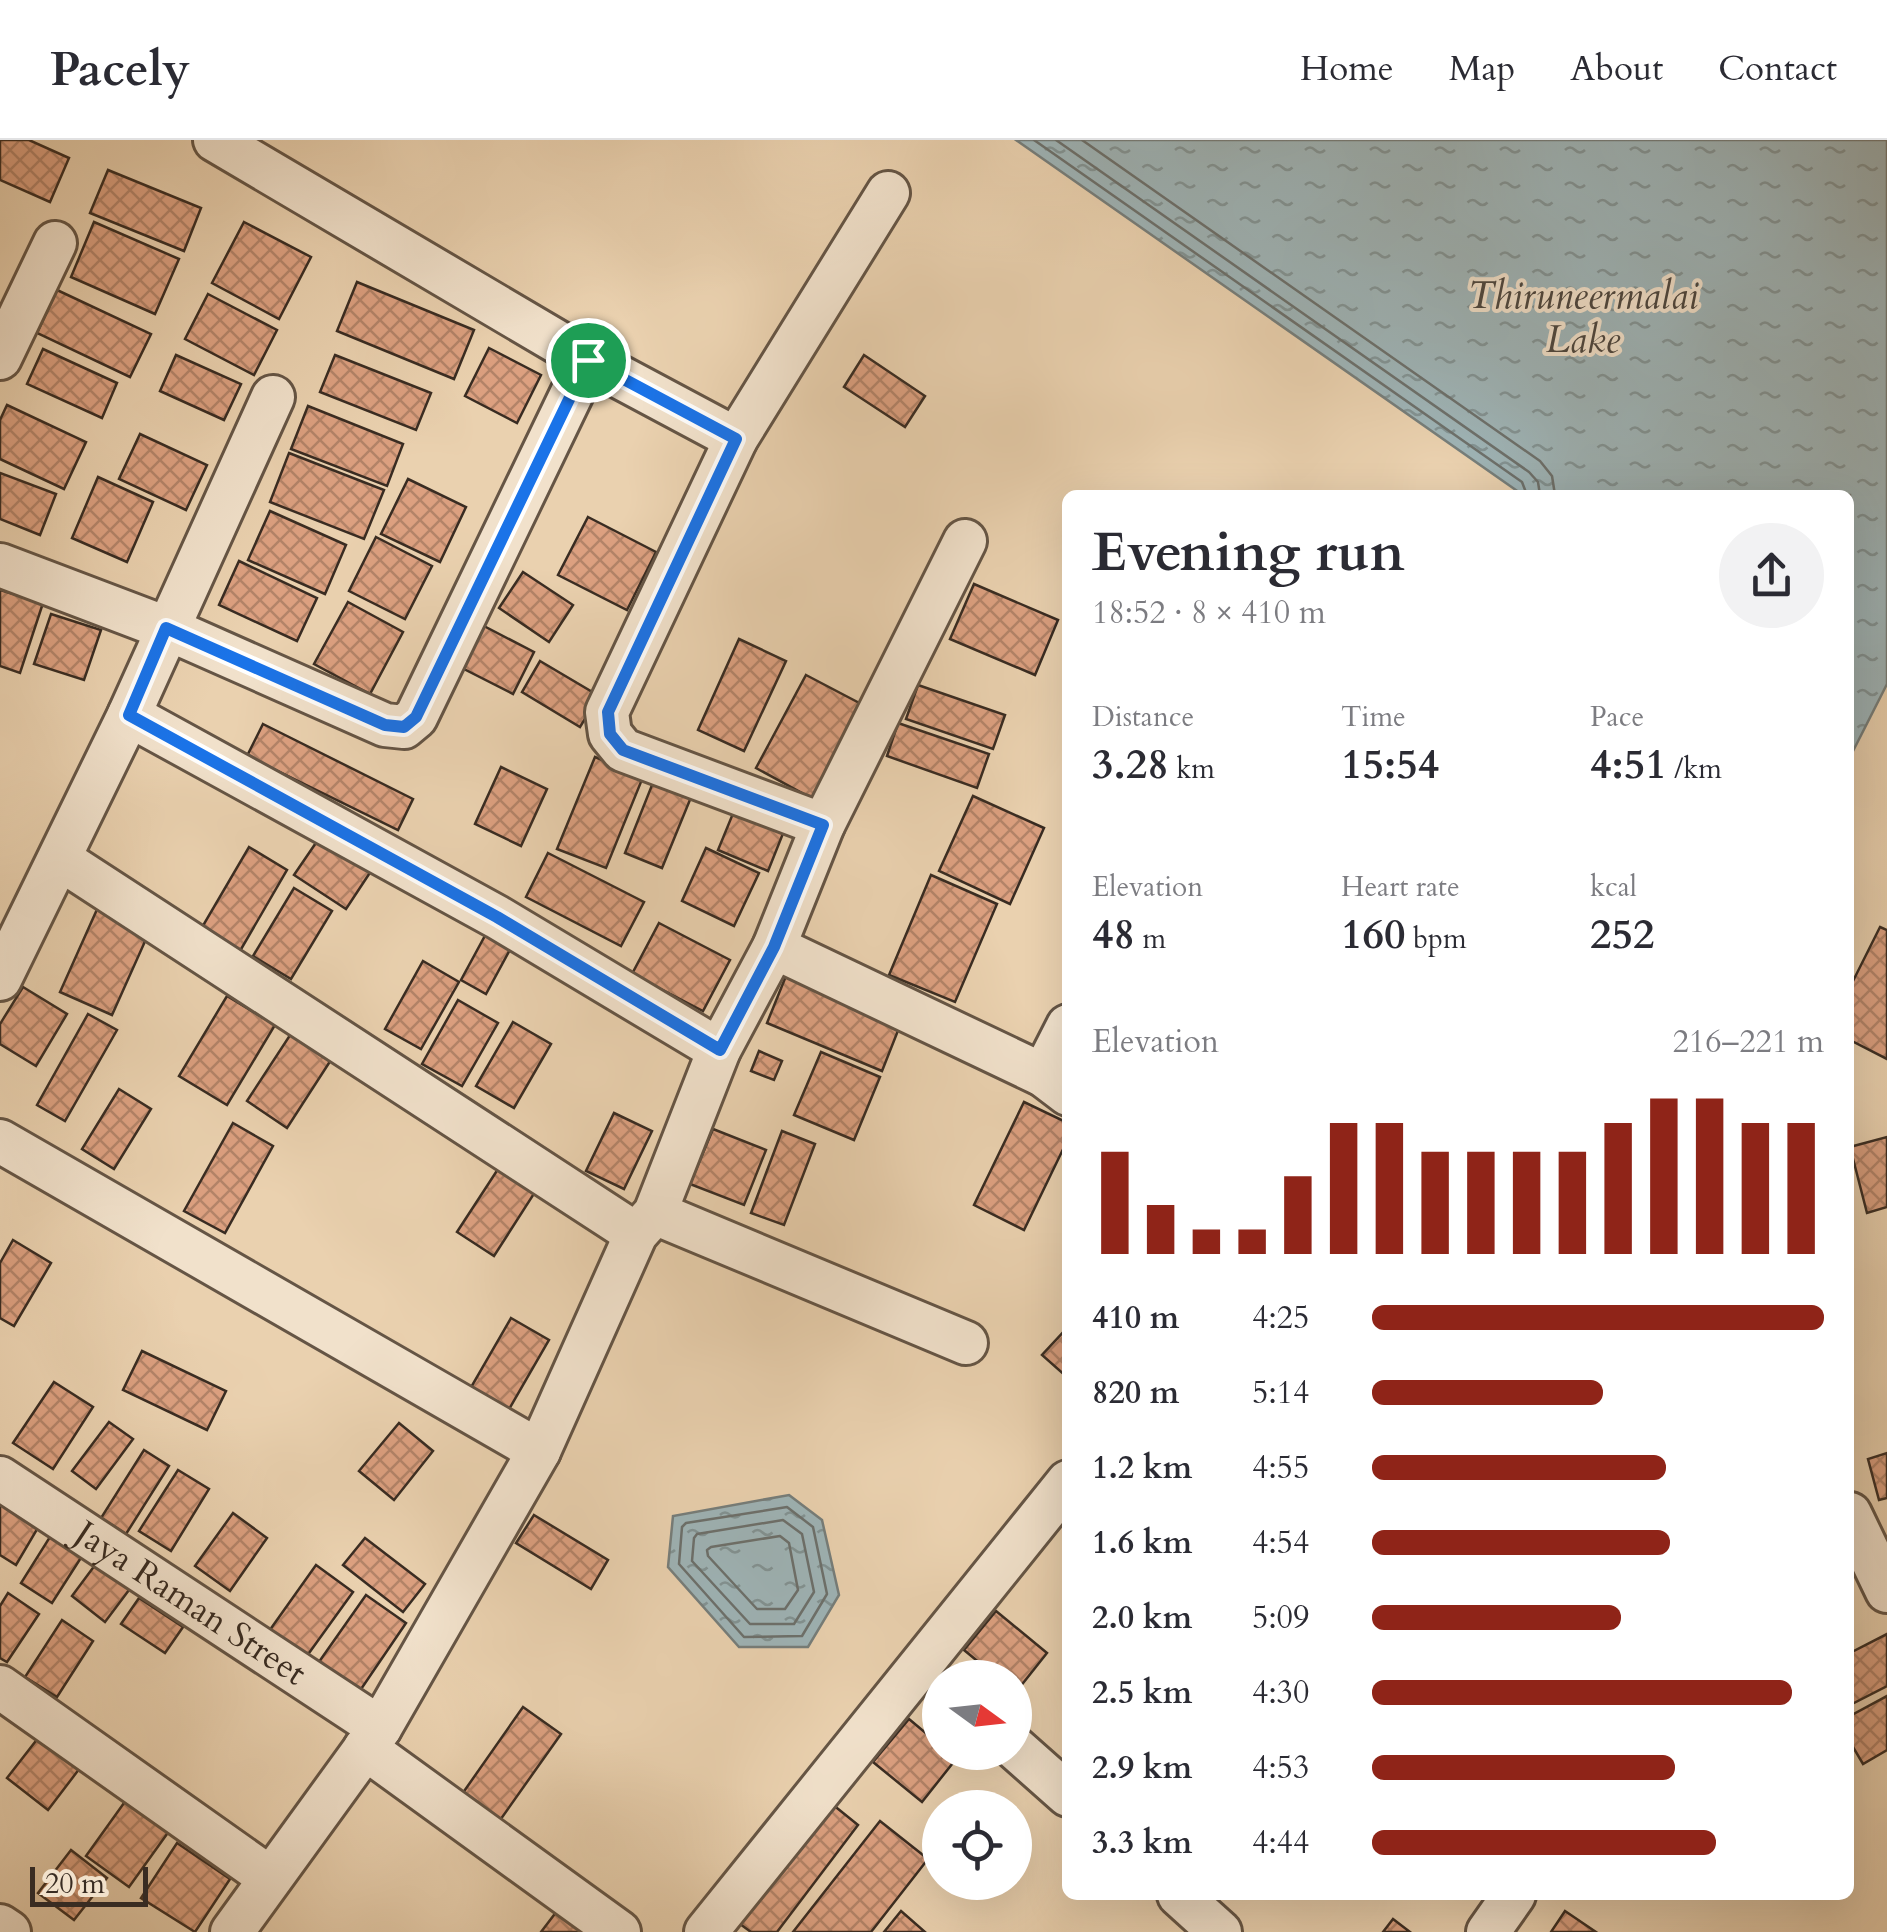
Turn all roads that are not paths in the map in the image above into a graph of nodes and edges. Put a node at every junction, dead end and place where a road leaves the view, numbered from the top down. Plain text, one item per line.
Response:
1 (216, 140) edge
2 (888, 193) dead end
3 (55, 243) dead end
4 (0, 358) edge
5 (588, 360) junction
6 (272, 397) dead end
7 (736, 439) junction
8 (965, 541) dead end
9 (0, 565) edge
10 (166, 628) junction
11 (129, 715) junction
12 (823, 825) junction
13 (60, 859) junction
14 (774, 947) junction
15 (0, 979) edge
16 (720, 1050) junction
17 (1062, 1053) edge
18 (1055, 1084) edge
19 (0, 1141) edge
20 (645, 1223) junction
21 (966, 1343) dead end
22 (539, 1451) junction
23 (0, 1478) edge
24 (1062, 1493) edge
25 (1854, 1522) edge
26 (1887, 1591) edge
27 (940, 1660) edge
28 (922, 1683) edge
29 (0, 1687) edge
30 (372, 1738) junction
31 (1032, 1763) edge
32 (1062, 1790) edge
33 (270, 1878) junction
34 (1185, 1900) edge
35 (1510, 1900) edge
36 (0, 1926) edge
37 (716, 1928) edge
38 (9, 1932) edge
39 (232, 1932) edge
40 (620, 1932) edge
41 (1220, 1932) edge
42 (1488, 1932) edge

1 - 5 street
2 - 7 street
3 - 4 street
5 - 7 street
5 - 10 street
6 - 10 street
7 - 12 street
8 - 12 street
9 - 10 street
10 - 11 street
11 - 13 street
11 - 16 street
12 - 14 street
13 - 15 street
13 - 20 street
14 - 16 street
14 - 18 street
16 - 20 street
17 - 18 street
19 - 22 street
20 - 21 street
20 - 22 street
22 - 30 street
23 - 30 street, Jaya Raman Street
24 - 27 street
25 - 26 street
28 - 37 street
29 - 33 street
30 - 33 street
30 - 40 street, Jaya Raman Street
31 - 32 street
33 - 39 street
34 - 41 street
35 - 42 street
36 - 38 street

